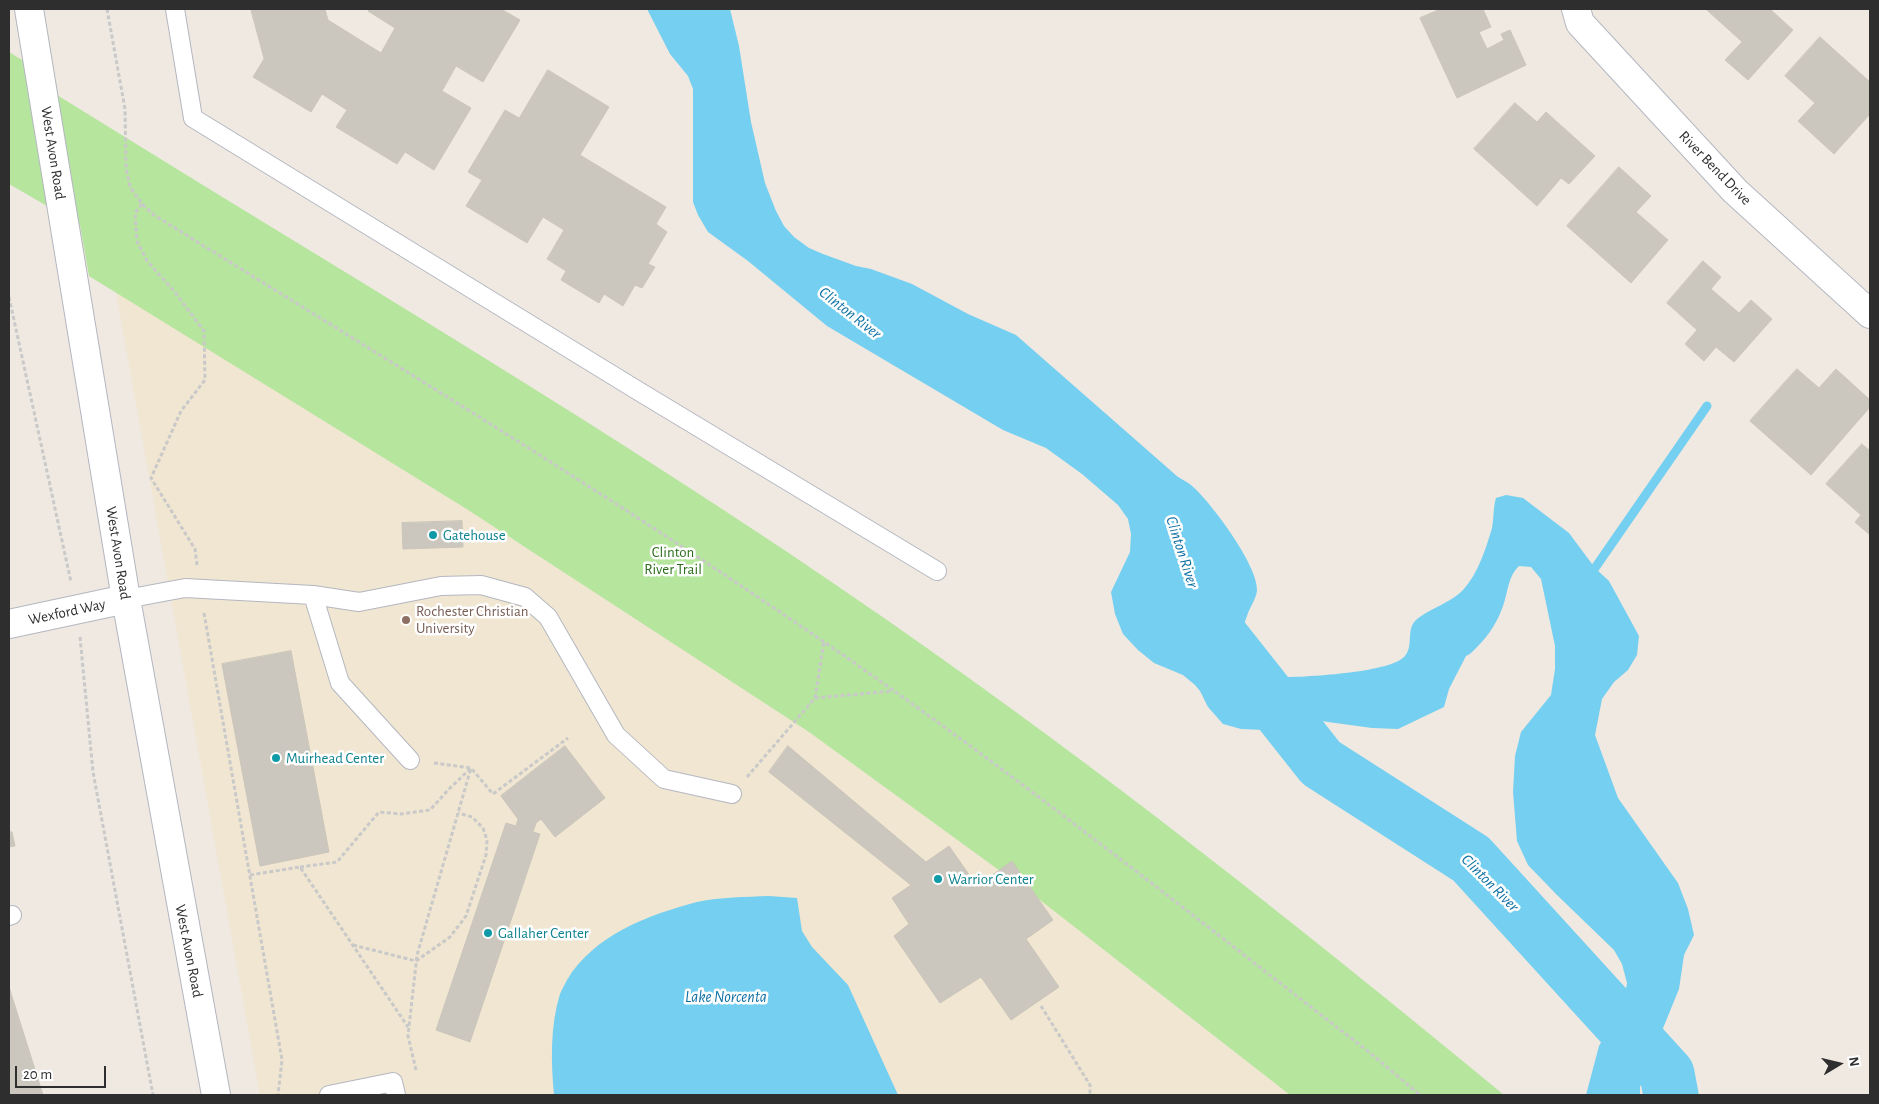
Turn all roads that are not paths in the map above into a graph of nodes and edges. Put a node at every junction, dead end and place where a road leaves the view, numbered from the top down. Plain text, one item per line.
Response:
1 (29, 9) edge
2 (175, 9) edge
3 (1576, 9) edge
4 (1870, 314) edge
5 (937, 572) dead end
6 (313, 595) junction
7 (126, 600) junction
8 (9, 624) edge
9 (410, 760) road end
10 (732, 794) road end
11 (216, 1095) edge
12 (329, 1095) edge
13 (396, 1095) edge

1 - 7 main road, West Avon Road
2 - 5 lane
3 - 4 main road, River Bend Drive
6 - 7 lane
6 - 9 lane
6 - 10 lane
7 - 8 main road, Wexford Way
7 - 11 main road, West Avon Road
12 - 13 lane

